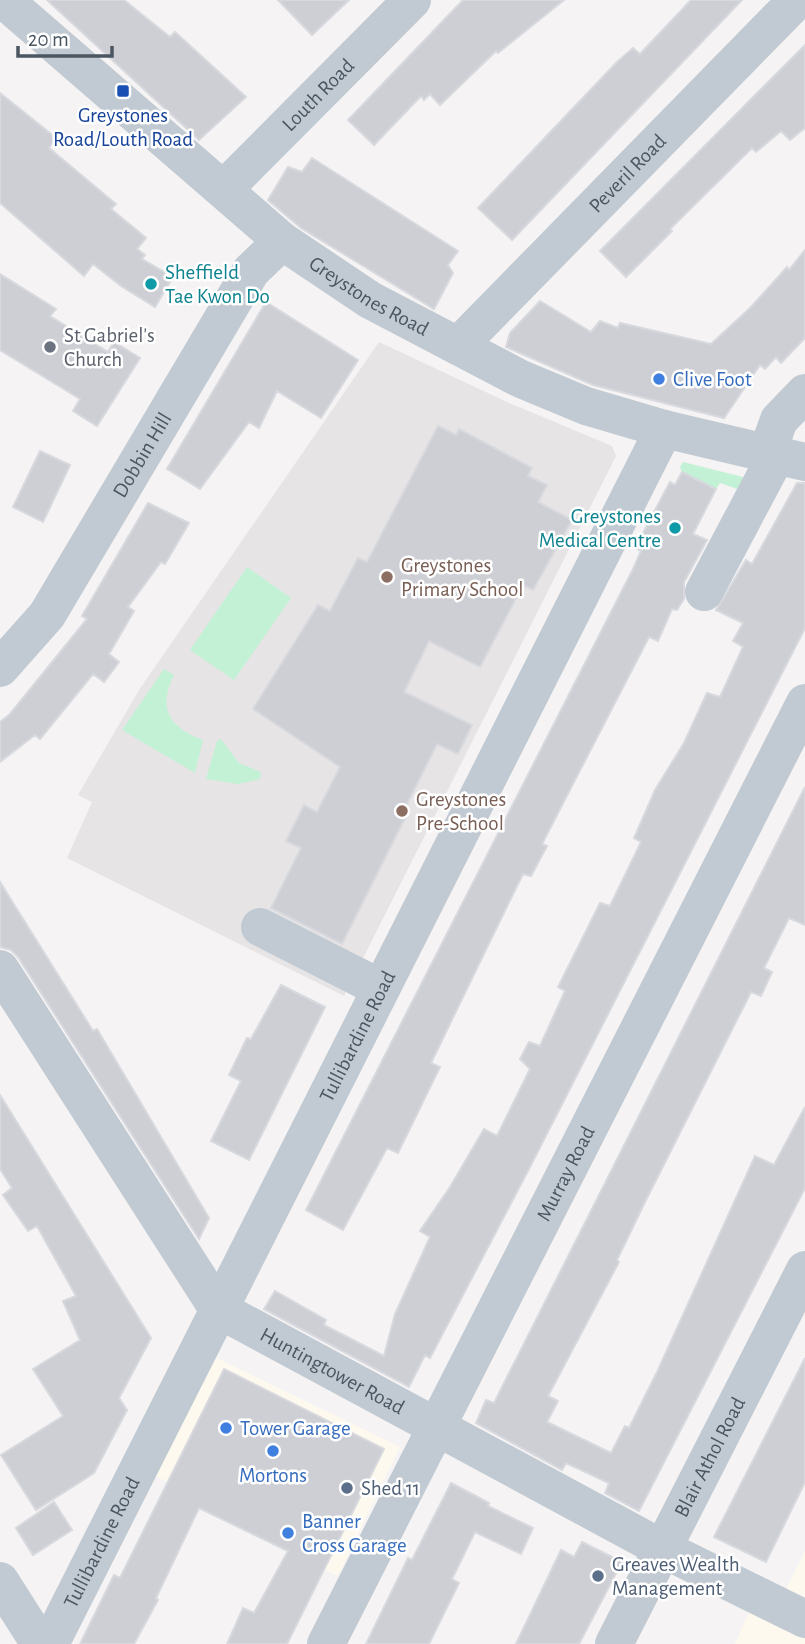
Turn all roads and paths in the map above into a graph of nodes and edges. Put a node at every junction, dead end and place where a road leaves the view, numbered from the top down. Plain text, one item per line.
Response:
1 (412, 0) edge
2 (797, 0) edge
3 (12, 9) edge
4 (224, 189) junction
5 (282, 241) junction
6 (457, 346) junction
7 (805, 393) edge
8 (664, 429) junction
9 (783, 457) edge
10 (704, 592) dead end
11 (0, 667) edge
12 (805, 703) edge
13 (260, 927) dead end
14 (0, 969) edge
15 (380, 988) junction
16 (805, 1270) edge
17 (218, 1309) junction
18 (435, 1426) junction
19 (661, 1548) junction
20 (0, 1581) edge
21 (805, 1619) edge
22 (40, 1644) edge
23 (50, 1644) edge
24 (326, 1644) edge
25 (614, 1644) edge

1 - 4 street, Louth Road
2 - 6 street, Peveril Road
3 - 4 street, Greystones Road
4 - 5 street, Greystones Road
5 - 6 street, Greystones Road
5 - 11 street, Dobbin Hill
6 - 8 street, Greystones Road
7 - 9 street
8 - 9 street, Greystones Road
8 - 15 street, Tullibardine Road
9 - 10 street
12 - 18 street, Murray Road
13 - 15 street
14 - 17 street, Huntingtower Road
15 - 17 street, Tullibardine Road
16 - 19 street, Blair Athol Road
17 - 18 street, Huntingtower Road
17 - 23 street, Tullibardine Road
18 - 19 street, Huntingtower Road
18 - 24 street, Murray Road
19 - 21 street, Huntingtower Road
19 - 25 street, Blair Athol Road
20 - 22 street

